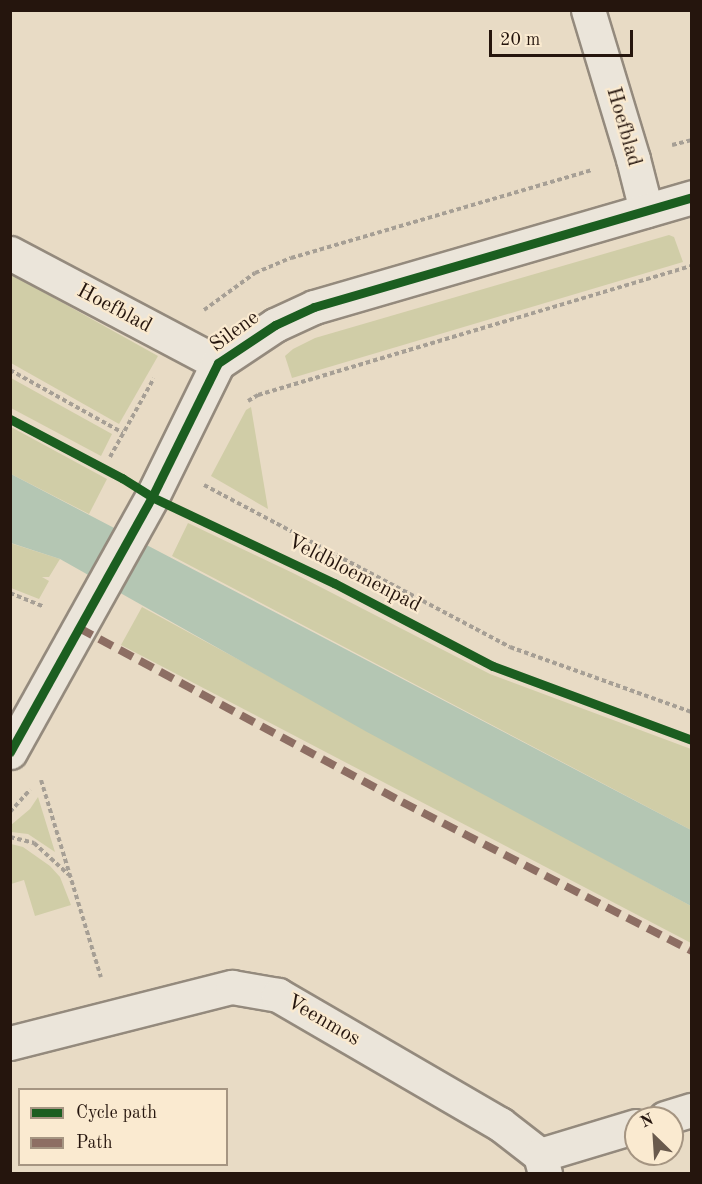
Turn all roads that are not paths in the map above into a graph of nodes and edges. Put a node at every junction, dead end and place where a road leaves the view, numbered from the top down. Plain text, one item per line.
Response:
1 (588, 10) edge
2 (692, 197) edge
3 (646, 210) junction
4 (10, 253) edge
5 (218, 363) junction
6 (10, 752) edge
7 (10, 1043) edge
8 (624, 1131) edge
9 (543, 1164) edge

1 - 3 street, Hoefblad
2 - 3 street, Silene
3 - 5 street, Silene
4 - 5 street, Hoefblad
5 - 6 street, Silene
7 - 9 street, Veenmos
8 - 9 street, Veenmos

